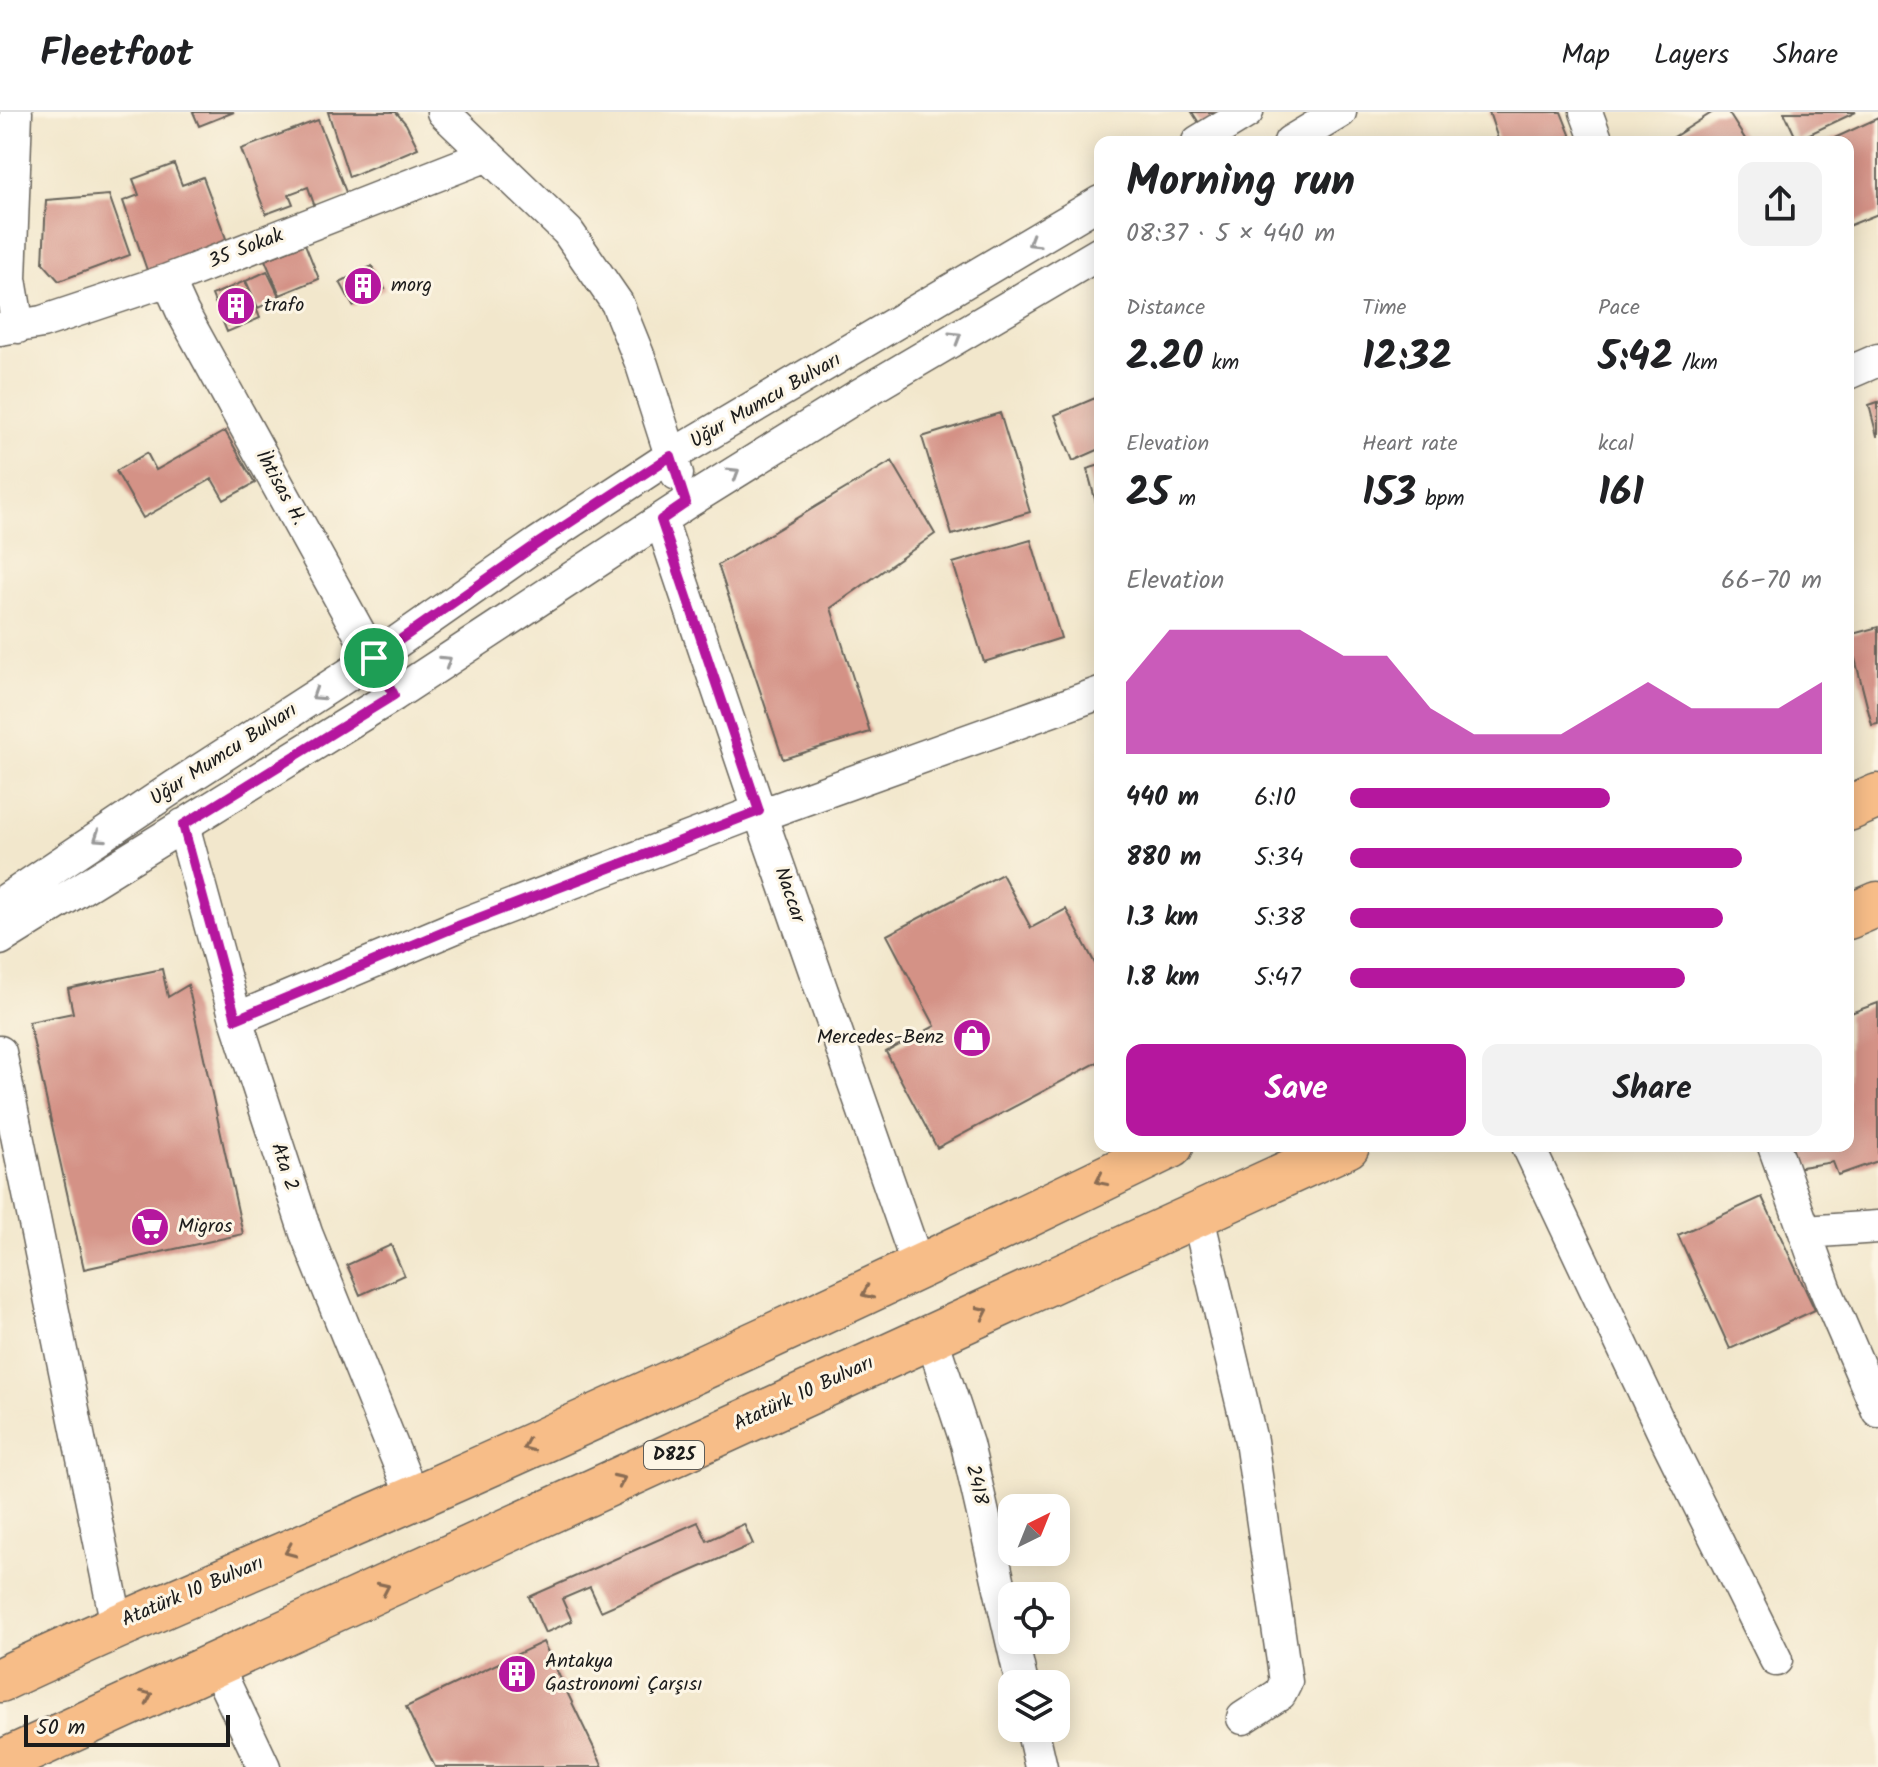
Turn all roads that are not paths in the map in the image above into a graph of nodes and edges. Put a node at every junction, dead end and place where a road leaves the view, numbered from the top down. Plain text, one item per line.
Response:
1 (16, 112) edge
2 (443, 112) edge
3 (1247, 112) edge
4 (1340, 112) edge
5 (1586, 112) edge
6 (1208, 136) edge
7 (1300, 136) edge
8 (1595, 136) edge
9 (488, 155) junction
10 (1094, 206) edge
11 (1094, 257) edge
12 (168, 280) junction
13 (9, 328) edge
14 (1878, 360) edge
15 (1854, 370) edge
16 (671, 456) junction
17 (674, 511) junction
18 (374, 658) junction
19 (394, 695) junction
20 (1094, 695) edge
21 (1878, 796) edge
22 (1854, 806) edge
23 (759, 811) junction
24 (183, 825) junction
25 (0, 904) edge
26 (1878, 904) edge
27 (1854, 914) edge
28 (0, 939) edge
29 (236, 1019) junction
30 (0, 1052) edge
31 (1159, 1152) edge
32 (1334, 1152) edge
33 (1531, 1152) edge
34 (1776, 1152) edge
35 (1197, 1213) junction
36 (1878, 1227) edge
37 (1805, 1232) junction
38 (919, 1269) junction
39 (931, 1336) junction
40 (1878, 1411) edge
41 (413, 1498) junction
42 (117, 1625) junction
43 (1776, 1660) dead end
44 (216, 1665) junction
45 (1019, 1670) edge
46 (0, 1680) edge
47 (1243, 1718) dead end
48 (1035, 1742) edge
49 (0, 1763) edge
50 (264, 1767) edge
51 (1041, 1767) edge

1 - 13 street
2 - 9 street, Naccar
3 - 6 street
4 - 7 street
5 - 8 street
9 - 12 street, 35 Sokak
9 - 16 street, Naccar
10 -> 16 street, Uğur Mumcu Bulvarı
17 -> 11 street, Uğur Mumcu Bulvarı
12 - 13 street, 35 Sokak
12 - 18 street, İhtisas H.
14 - 15 street
16 - 17 street, Naccar
16 - 18 street, Uğur Mumcu Bulvarı
19 -> 17 street, Uğur Mumcu Bulvarı
17 - 23 street, Naccar
18 - 19 street, İhtisas H.
18 -> 25 street, Uğur Mumcu Bulvarı
19 - 24 street, Uğur Mumcu Bulvarı
20 - 23 street
21 - 22 highway
23 - 29 street
23 - 38 street, Naccar
24 - 28 street, Uğur Mumcu Bulvarı
24 - 29 street, Ata 2
26 - 27 highway
29 - 41 street, Ata 2
30 - 42 street
31 -> 38 highway, Atatürk 10 Bulvarı
32 - 35 highway, Atatürk 10 Bulvarı / D825
33 - 43 street
34 - 37 street
39 -> 35 highway, Atatürk 10 Bulvarı / D825
35 - 47 street
36 - 37 street
37 - 40 street
38 -> 41 highway, Atatürk 10 Bulvarı
44 -> 39 highway, Atatürk 10 Bulvarı / D825
39 - 45 street, 2418
41 -> 42 highway, Atatürk 10 Bulvarı
42 - 46 highway, Atatürk 10 Bulvarı
49 -> 44 highway, Atatürk 10 Bulvarı / D825
44 - 50 street
48 - 51 street

